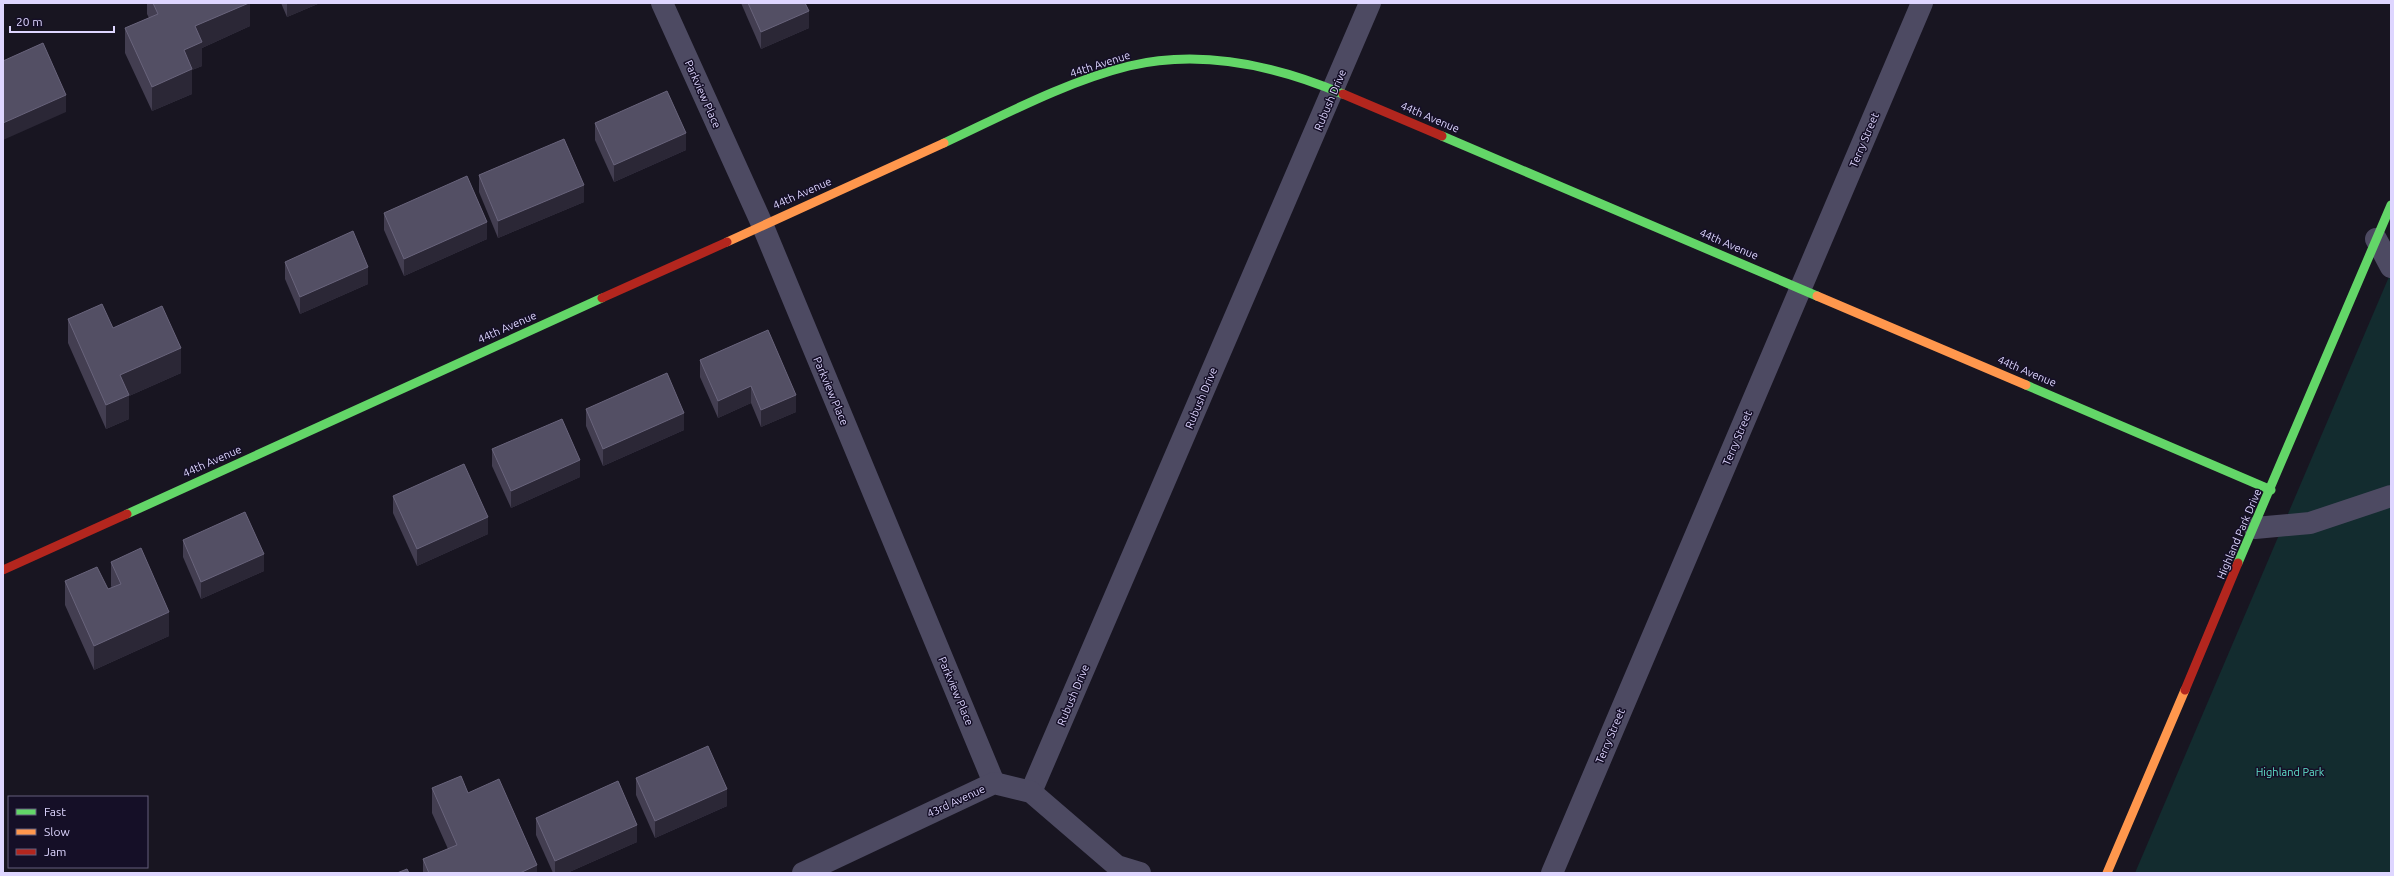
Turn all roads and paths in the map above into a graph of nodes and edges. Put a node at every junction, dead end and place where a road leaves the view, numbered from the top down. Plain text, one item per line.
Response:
1 (662, 3) edge
2 (1370, 3) edge
3 (1922, 3) edge
4 (1334, 90) junction
5 (2391, 205) edge
6 (762, 224) junction
7 (2376, 239) junction
8 (2391, 267) edge
9 (1801, 288) junction
10 (2271, 490) junction
11 (2391, 496) edge
12 (2254, 528) junction
13 (3, 570) edge
14 (994, 783) junction
15 (1031, 792) junction
16 (803, 873) edge
17 (1140, 873) edge
18 (1552, 873) edge
19 (2107, 873) edge

1 - 6 street, Parkview Place
2 - 4 street, Rubush Drive
3 - 9 street, Terry Street
4 - 6 street, 44th Avenue
4 - 9 street, 44th Avenue
4 - 15 street, Rubush Drive
5 - 7 street, Highland Park Drive
6 - 13 street, 44th Avenue
6 - 14 street, Parkview Place
7 - 8 street
7 - 10 street, Highland Park Drive
9 - 10 street, 44th Avenue
9 - 18 street, Terry Street
10 - 12 street, Highland Park Drive
11 - 12 street
12 - 19 street, Highland Park Drive
14 - 15 street, 43rd Avenue
14 - 16 street, 43rd Avenue
15 - 17 street, 43rd Avenue

